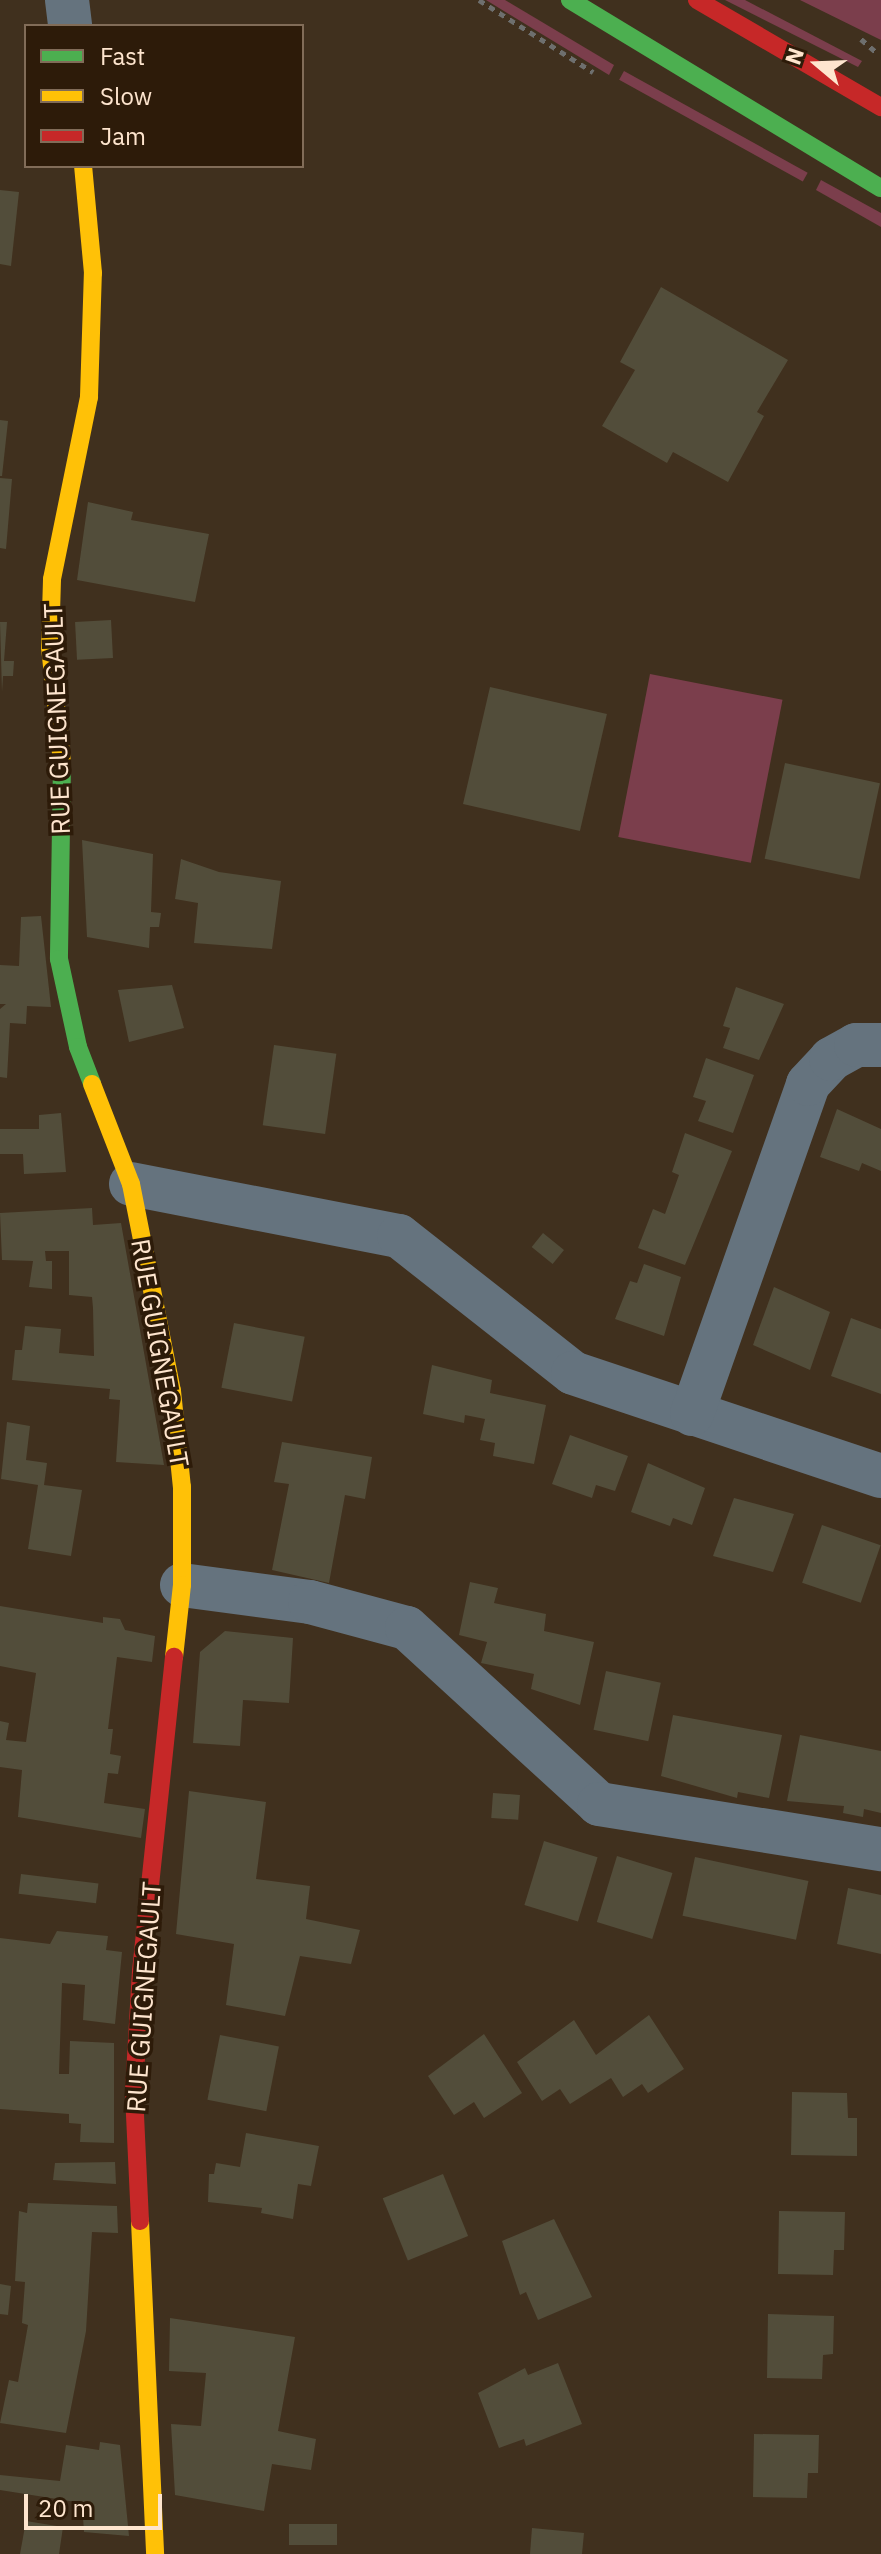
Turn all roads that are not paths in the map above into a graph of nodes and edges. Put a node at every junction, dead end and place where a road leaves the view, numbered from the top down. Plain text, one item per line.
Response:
1 (67, 0) edge
2 (570, 0) edge
3 (697, 0) edge
4 (70, 24) edge
5 (881, 107) edge
6 (83, 168) edge
7 (881, 188) edge
8 (881, 1045) edge
9 (131, 1184) junction
10 (692, 1414) junction
11 (881, 1476) edge
12 (182, 1585) junction
13 (881, 1849) edge
14 (155, 2554) edge

1 - 4 street
2 - 7 street
3 - 5 street
6 - 9 street, RUE GUIGNEGAULT
8 - 10 street
9 - 10 street
9 - 12 street, RUE GUIGNEGAULT
10 - 11 street
12 - 13 street
12 - 14 street, RUE GUIGNEGAULT

